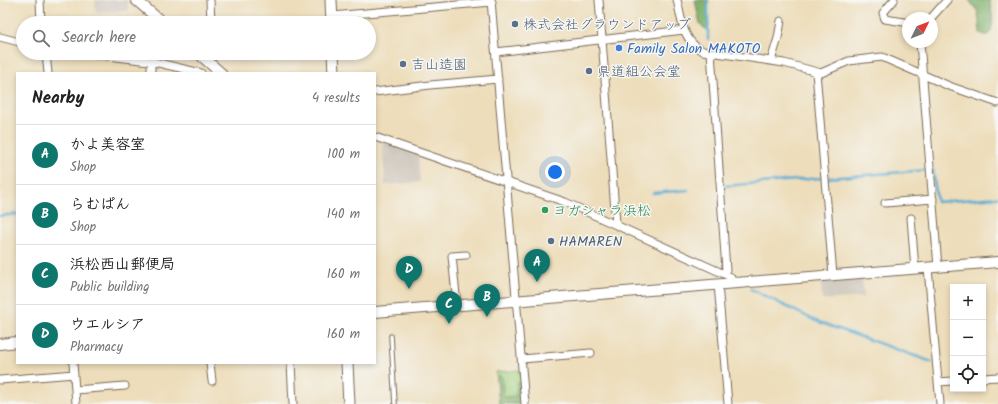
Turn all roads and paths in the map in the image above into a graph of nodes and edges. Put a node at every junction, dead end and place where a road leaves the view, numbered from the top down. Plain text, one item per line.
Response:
1 (40, 0) edge
2 (136, 0) edge
3 (210, 0) edge
4 (331, 0) edge
5 (600, 0) edge
6 (677, 0) edge
7 (894, 0) edge
8 (947, 0) edge
9 (492, 1) edge
10 (146, 4) edge
11 (936, 12) edge
12 (41, 16) edge
13 (157, 16) edge
14 (210, 16) edge
15 (332, 16) edge
16 (359, 16) edge
17 (781, 21) dead end
18 (902, 22) edge
19 (684, 30) junction
20 (0, 38) edge
21 (603, 40) junction
22 (16, 41) edge
23 (920, 48) edge
24 (496, 52) junction
25 (711, 52) junction
26 (47, 60) edge
27 (142, 60) edge
28 (212, 60) edge
29 (333, 60) edge
30 (770, 60) junction
31 (151, 61) junction
32 (172, 70) edge
33 (48, 72) edge
34 (151, 72) edge
35 (191, 72) edge
36 (219, 72) edge
37 (334, 72) edge
38 (816, 72) junction
39 (922, 75) junction
40 (498, 78) junction
41 (376, 92) edge
42 (998, 103) edge
43 (376, 137) edge
44 (507, 183) junction
45 (933, 199) junction
46 (885, 203) dead end
47 (911, 218) dead end
48 (616, 224) junction
49 (466, 255) dead end
50 (998, 262) edge
51 (933, 267) junction
52 (915, 269) junction
53 (724, 274) junction
54 (833, 275) junction
55 (731, 283) junction
56 (718, 284) junction
57 (517, 300) junction
58 (457, 306) junction
59 (376, 312) edge
60 (391, 336) dead end
61 (16, 342) edge
62 (0, 344) edge
63 (590, 353) dead end
64 (522, 359) junction
65 (73, 364) edge
66 (210, 364) edge
67 (291, 364) edge
68 (347, 364) edge
69 (74, 374) junction
70 (998, 377) edge
71 (986, 378) edge
72 (0, 380) edge
73 (212, 381) dead end
74 (950, 381) edge
75 (938, 382) junction
76 (125, 386) dead end
77 (75, 390) junction
78 (76, 404) edge
79 (293, 404) edge
80 (349, 404) edge
81 (395, 404) edge
82 (526, 404) edge
83 (728, 404) edge
84 (940, 404) edge

1 - 12 street
2 - 10 street
3 - 14 street
4 - 15 main road
5 - 21 street
6 - 19 street
7 - 18 street
8 - 11 street
9 - 16 street
9 - 24 street
10 - 13 street
17 - 30 street
19 - 21 street
19 - 25 street
20 - 22 street
21 - 24 street
21 - 48 street
23 - 39 street
24 - 40 street
25 - 30 street
25 - 53 street
26 - 33 street
27 - 31 street
28 - 36 street
29 - 37 main road
30 - 38 street
31 - 32 street
31 - 34 street
32 - 35 street
38 - 39 street
38 - 54 street
39 - 42 street
39 - 45 street
40 - 41 street
40 - 44 street
43 - 44 street
44 - 48 street
44 - 57 street
45 - 46 street
45 - 51 street
47 - 52 street
48 - 53 street
49 - 58 street
50 - 51 street
51 - 52 street
51 - 75 street
52 - 54 street
53 - 55 street
54 - 55 street
55 - 56 street
56 - 57 street
56 - 83 street
57 - 58 street
57 - 64 street
58 - 59 street
60 - 81 lane
61 - 62 street
63 - 64 street
64 - 82 street
65 - 69 street
66 - 73 street
67 - 79 street
68 - 80 main road
69 - 72 street
69 - 77 street
70 - 71 street
74 - 75 street
75 - 84 street
76 - 77 street
77 - 78 street

